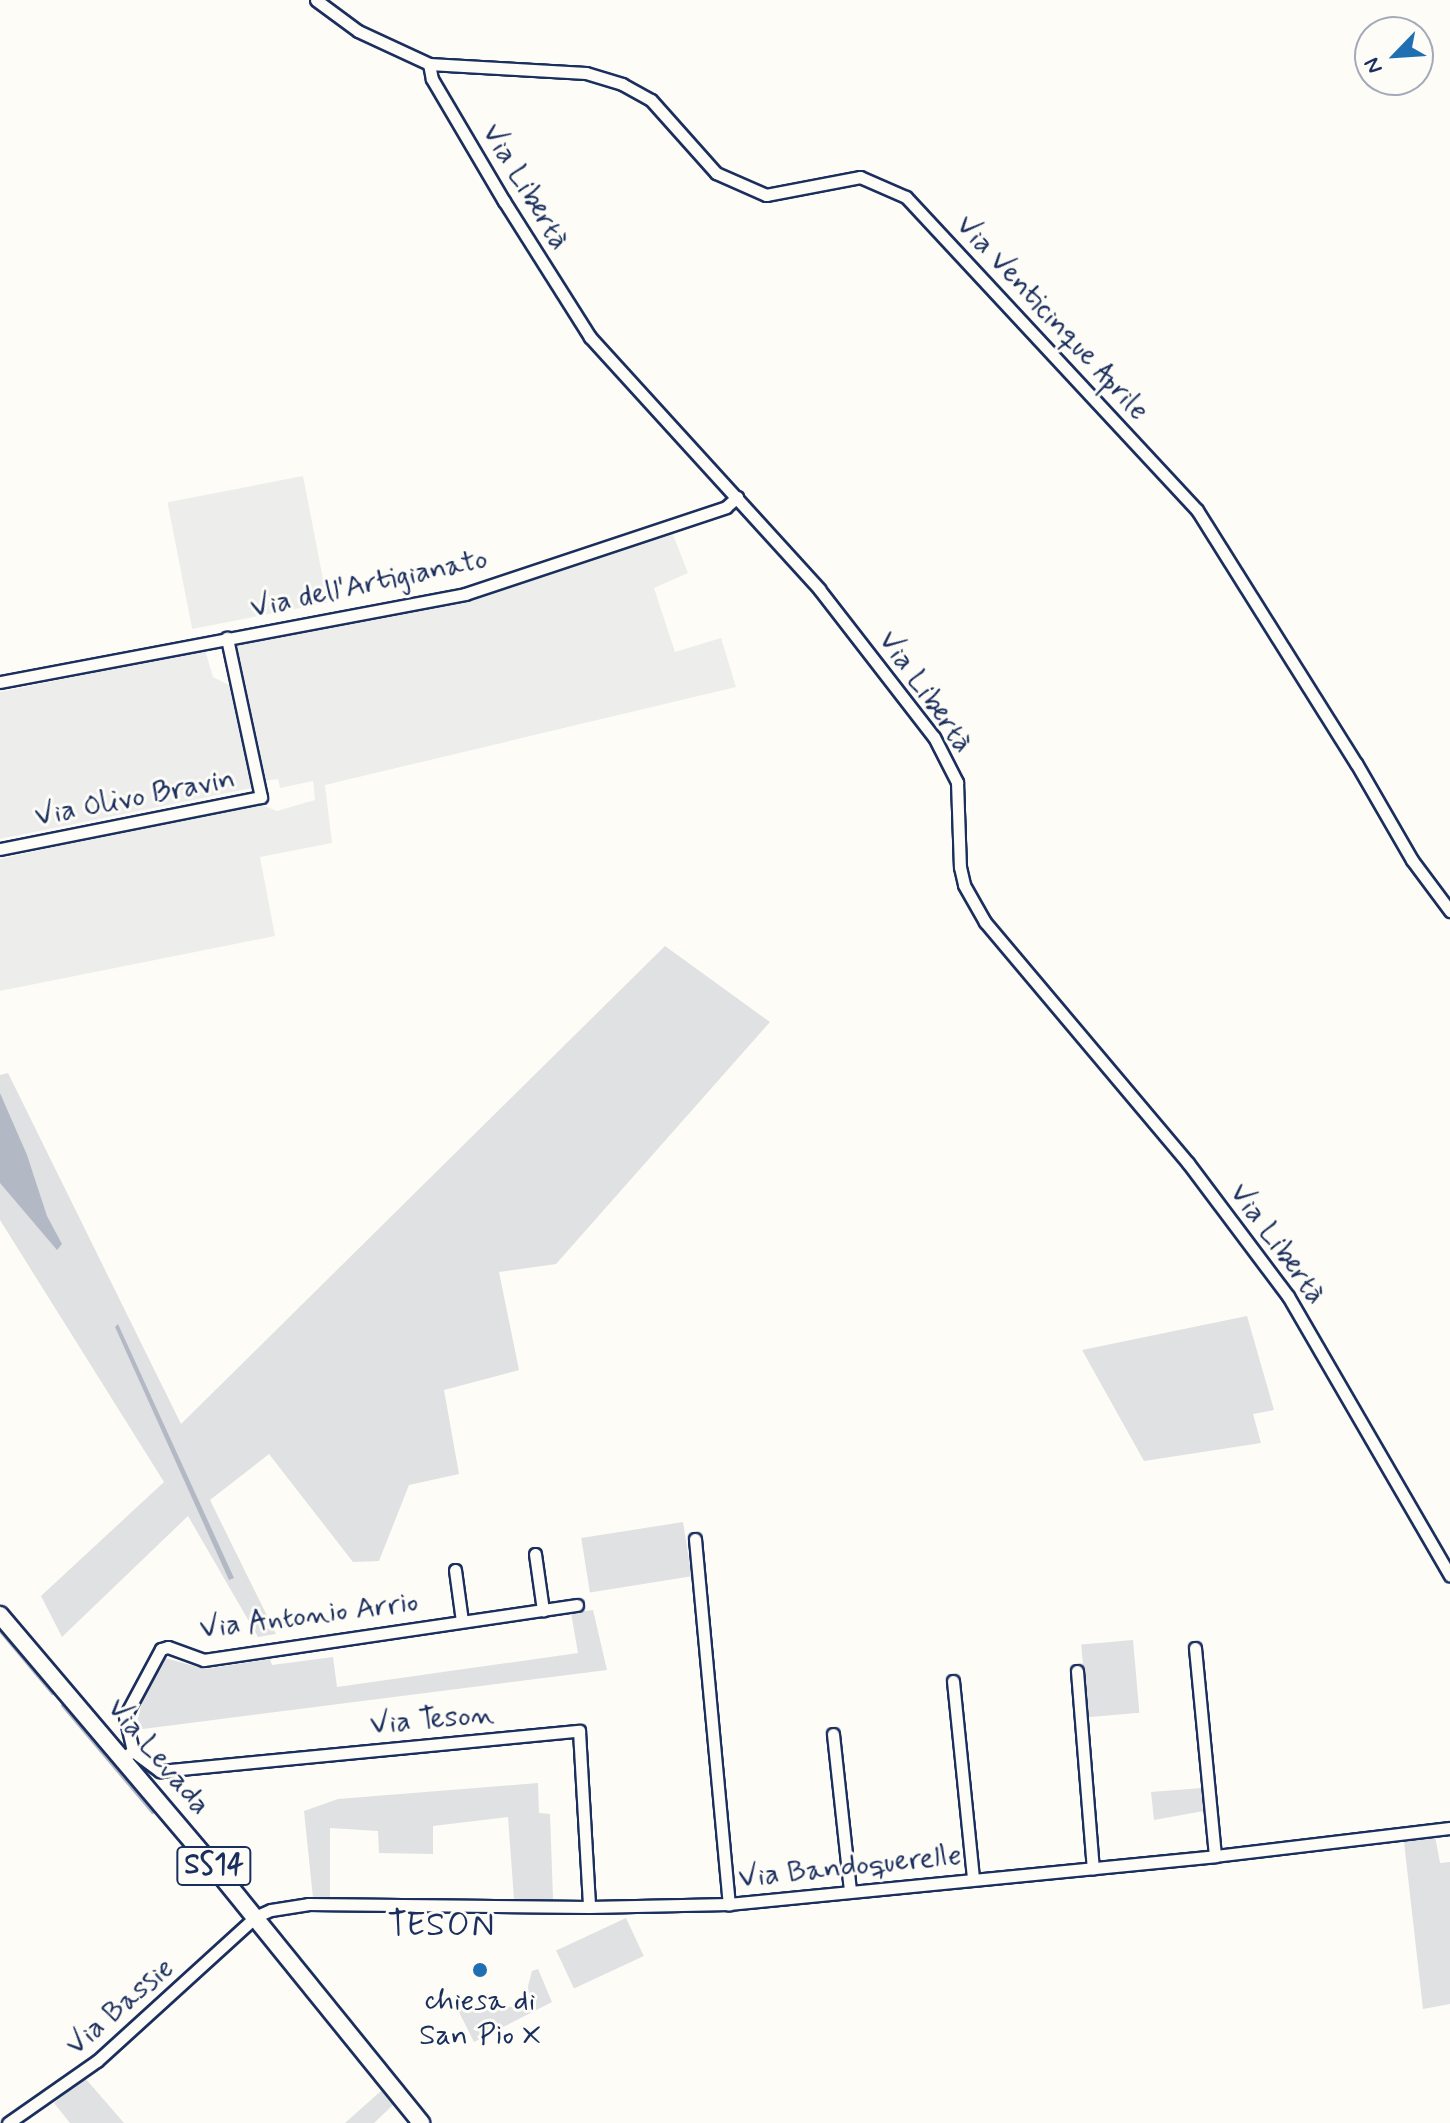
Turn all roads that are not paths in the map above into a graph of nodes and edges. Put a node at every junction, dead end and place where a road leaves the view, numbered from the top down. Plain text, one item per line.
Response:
1 (316, 0) edge
2 (429, 64) junction
3 (737, 497) junction
4 (227, 638) junction
5 (0, 682) edge
6 (0, 849) edge
7 (1450, 911) edge
8 (695, 1539) dead end
9 (535, 1554) dead end
10 (455, 1570) dead end
11 (1450, 1576) edge
12 (577, 1605) dead end
13 (543, 1610) junction
14 (0, 1615) edge
15 (462, 1621) junction
16 (1195, 1648) dead end
17 (1077, 1671) dead end
18 (953, 1681) dead end
19 (833, 1734) dead end
20 (128, 1755) junction
21 (1450, 1828) edge
22 (1215, 1856) junction
23 (1093, 1868) junction
24 (973, 1879) junction
25 (850, 1891) junction
26 (729, 1904) junction
27 (589, 1907) junction
28 (255, 1917) junction
29 (8, 2123) edge
30 (421, 2123) edge

1 - 2 street
2 - 3 street, Via Libertà
2 - 7 street, Via Venticinque Aprile
3 - 4 street, Via dell'Artigianato
3 - 11 street, Via Libertà
4 - 5 street, Via dell'Artigianato
4 - 6 street, Via Olivo Bravin
8 - 26 street
9 - 13 street
10 - 15 street
12 - 13 street, Via Antonio Arrio
13 - 15 street, Via Antonio Arrio
14 - 20 main road, Via Levada / SS14
15 - 20 street, Via Antonio Arrio
16 - 22 street
17 - 23 street
18 - 24 street
19 - 25 street
20 - 27 street, Via Teson
20 - 28 main road, Via Levada / SS14
21 - 22 street, Via Bandoquerelle
22 - 23 street, Via Bandoquerelle
23 - 24 street, Via Bandoquerelle
24 - 25 street, Via Bandoquerelle
25 - 26 street, Via Bandoquerelle
26 - 27 street, Via Bandoquerelle
27 - 28 street, Via Bandoquerelle
28 - 29 street, Via Bassie
28 - 30 main road, Via Levada / SS14

